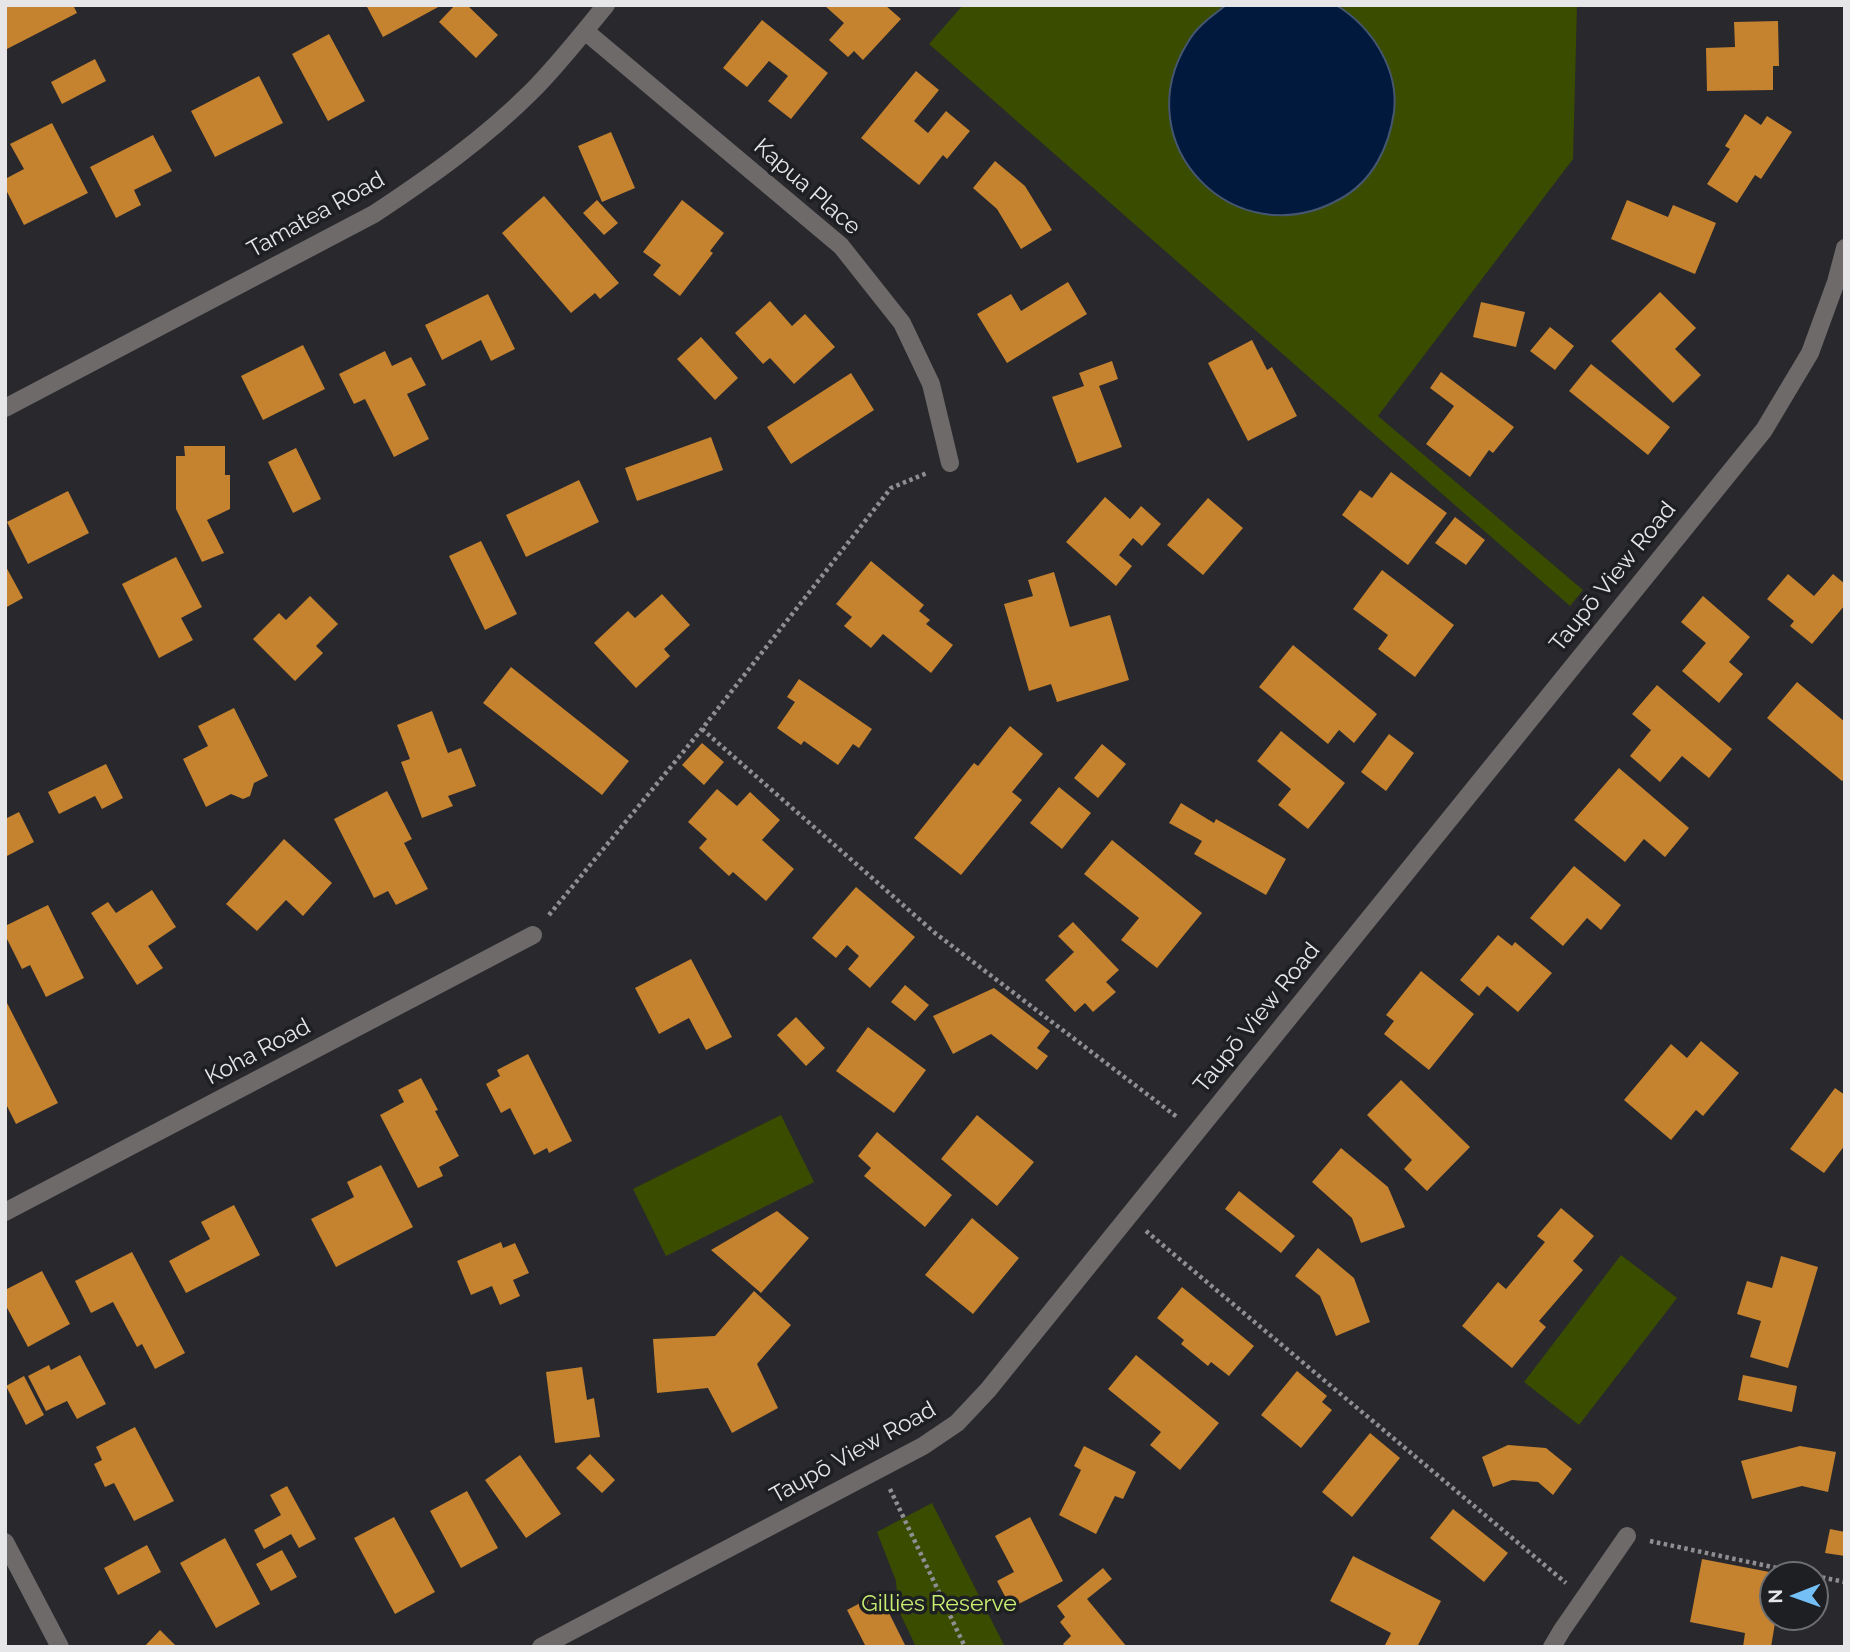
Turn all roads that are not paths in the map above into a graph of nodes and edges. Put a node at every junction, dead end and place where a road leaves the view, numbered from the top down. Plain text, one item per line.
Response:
1 (606, 5) edge
2 (585, 31) junction
3 (1845, 248) edge
4 (5, 408) edge
5 (950, 463) road end
6 (533, 935) road end
7 (5, 1212) edge
8 (1627, 1536) road end
9 (5, 1542) edge
10 (60, 1647) edge
11 (541, 1647) edge
12 (1552, 1647) edge

1 - 2 street, Tamatea Road
2 - 4 street, Tamatea Road
2 - 5 street, Kapua Place
3 - 11 street, Taupō View Road
6 - 7 street, Koha Road
8 - 12 street
9 - 10 street

